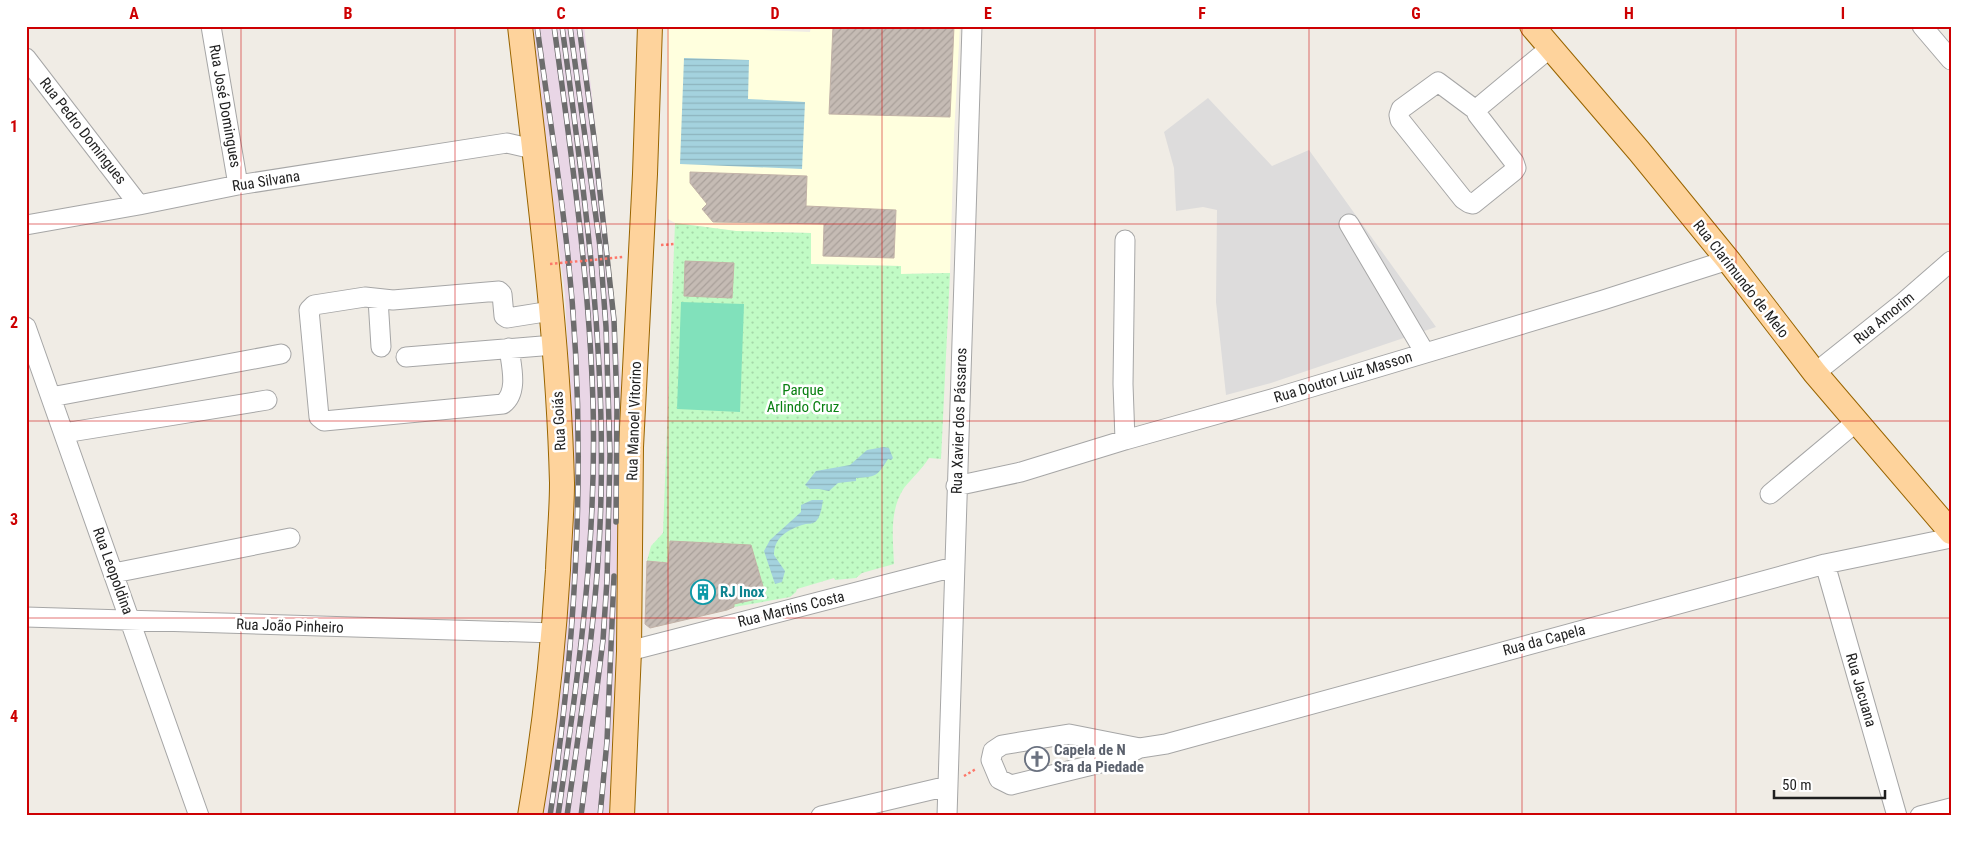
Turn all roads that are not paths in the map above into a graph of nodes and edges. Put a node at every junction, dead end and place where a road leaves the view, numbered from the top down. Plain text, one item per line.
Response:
1 (211, 26) edge
2 (520, 26) edge
3 (650, 26) edge
4 (972, 26) edge
5 (1532, 26) edge
6 (1922, 26) edge
7 (1550, 48) junction
8 (26, 58) edge
9 (1951, 60) edge
10 (1477, 111) junction
11 (530, 123) junction
12 (507, 143) junction
13 (534, 149) junction
14 (238, 185) junction
15 (140, 205) junction
16 (26, 224) edge
17 (1349, 224) dead end
18 (1125, 240) dead end
19 (1728, 260) junction
20 (1951, 261) edge
21 (378, 299) junction
22 (551, 311) junction
23 (26, 327) edge
24 (554, 345) junction
25 (381, 347) dead end
26 (509, 348) junction
27 (1425, 353) junction
28 (281, 354) dead end
29 (406, 357) dead end
30 (1815, 373) junction
31 (51, 397) junction
32 (267, 400) dead end
33 (1856, 422) junction
34 (64, 433) junction
35 (1125, 440) junction
36 (956, 486) junction
37 (1770, 494) dead end
38 (1951, 532) edge
39 (290, 538) dead end
40 (1951, 538) edge
41 (1825, 564) junction
42 (954, 568) junction
43 (114, 573) junction
44 (26, 617) edge
45 (131, 621) junction
46 (554, 633) junction
47 (629, 651) junction
48 (1140, 748) junction
49 (948, 786) junction
50 (1951, 808) edge
51 (846, 813) edge
52 (199, 816) edge
53 (530, 816) edge
54 (622, 816) edge
55 (821, 816) edge
56 (947, 816) edge
57 (1897, 816) edge
58 (1920, 816) edge

1 - 14 street, Rua José Domingues
2 - 11 main road, Rua Goiás
3 - 47 main road, Rua Manoel Vitorino
4 - 36 street, Rua Xavier dos Pássaros
5 - 7 main road, Rua Clarimundo de Melo
6 - 9 street
7 - 10 street
7 - 19 main road, Rua Clarimundo de Melo
8 - 15 street, Rua Pedro Domingues
10 - 10 street
11 - 12 street
11 - 13 main road, Rua Goiás
12 - 13 street, Rua Silvana
12 - 14 street, Rua Silvana
13 - 22 main road, Rua Goiás
14 - 15 street, Rua Silvana
15 - 16 street, Rua Silvana
17 - 27 street
18 - 35 street
19 - 27 street, Rua Doutor Luiz Masson
19 - 30 main road, Rua Clarimundo de Melo
20 - 30 street, Rua Amorim
21 - 22 street
21 - 25 street
21 - 26 street
22 - 24 main road, Rua Goiás
23 - 31 street, Rua Leopoldina
24 - 26 street
24 - 46 main road, Rua Goiás
26 - 29 street
27 - 35 street, Rua Doutor Luiz Masson
28 - 31 street
30 - 33 main road, Rua Clarimundo de Melo
31 - 34 street, Rua Leopoldina
32 - 34 street
33 - 37 street
33 - 38 main road, Rua Clarimundo de Melo
34 - 43 street, Rua Leopoldina
35 - 36 street, Rua Doutor Luiz Masson
36 - 42 street, Rua Xavier dos Pássaros
39 - 43 street
40 - 41 street, Rua da Capela
41 - 48 street, Rua da Capela
41 - 57 street, Rua Jacuana
42 - 47 street, Rua Martins Costa
42 - 49 street, Rua Xavier dos Pássaros
43 - 45 street, Rua Leopoldina
44 - 45 street, Rua João Pinheiro
45 - 46 street, Rua João Pinheiro
45 - 52 street, Rua Leopoldina
46 - 53 main road, Rua Goiás
47 - 54 main road, Rua Manoel Vitorino
48 - 48 street, Rua da Capela
49 - 51 street
49 - 56 street, Rua Xavier dos Pássaros
50 - 58 street
51 - 55 street

